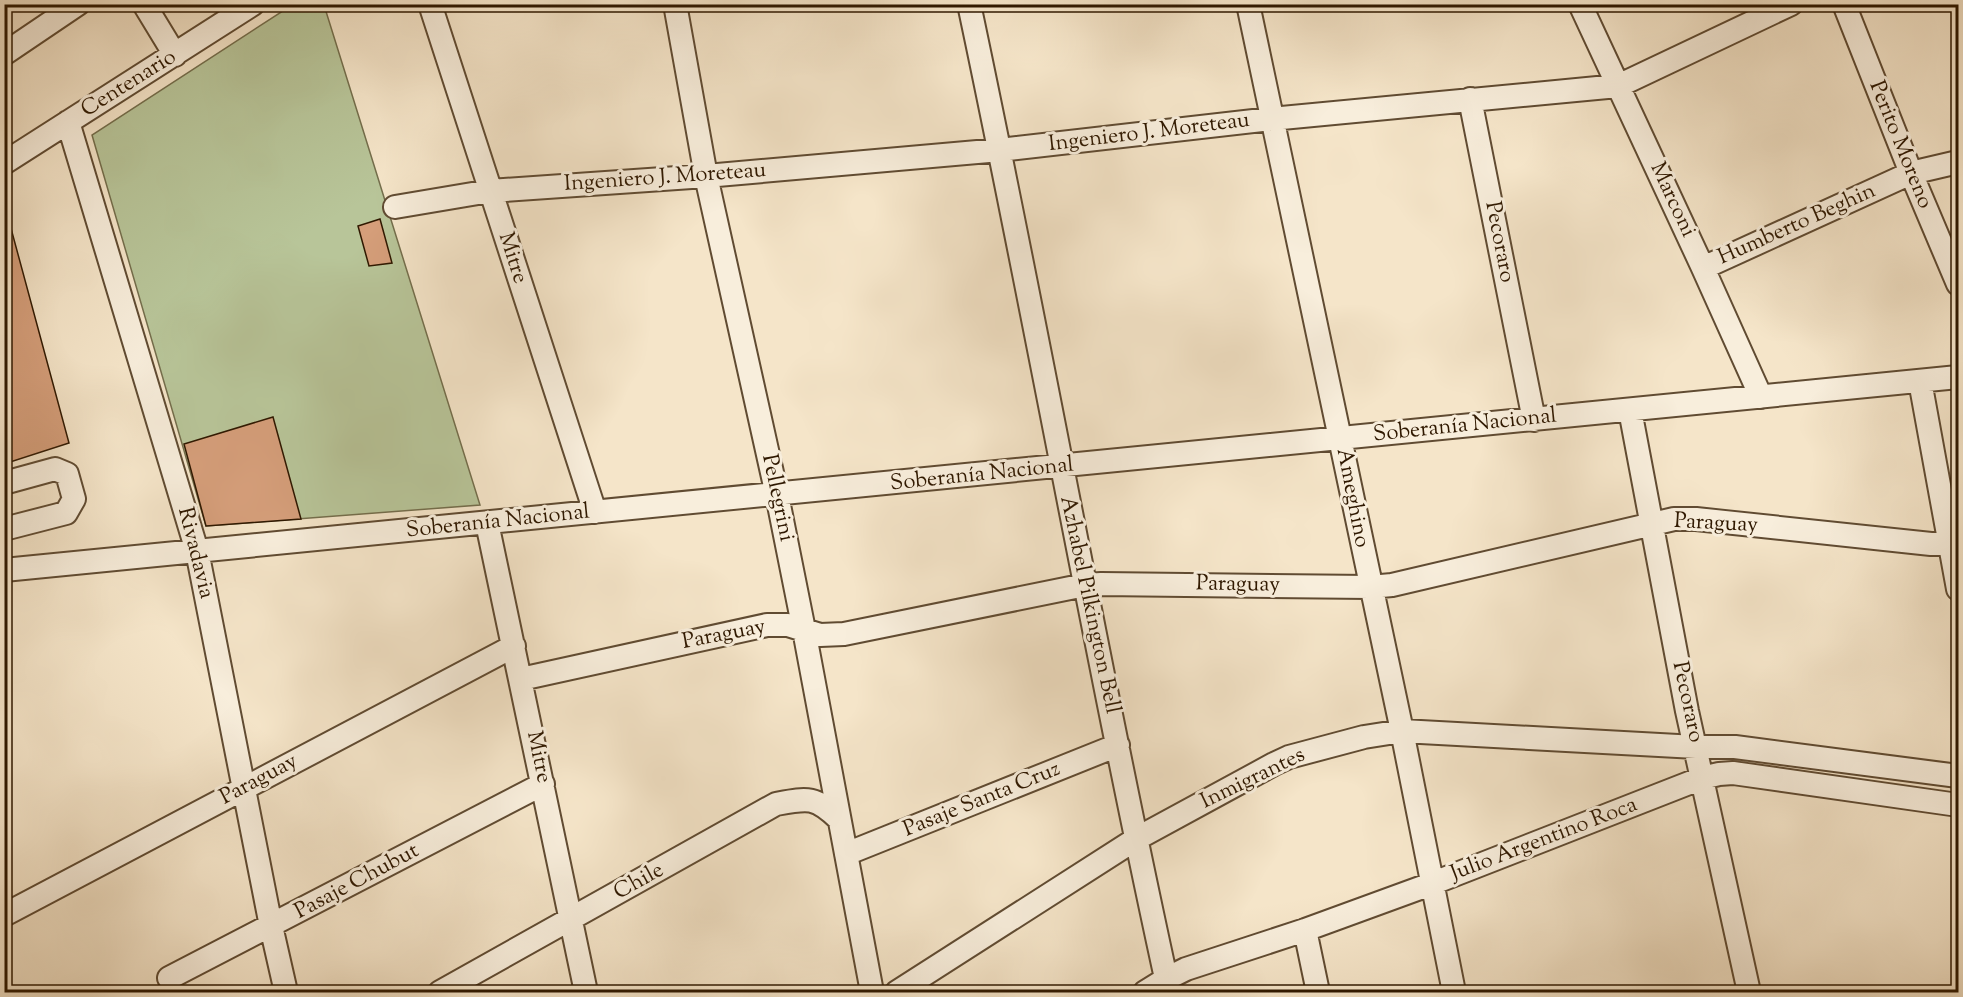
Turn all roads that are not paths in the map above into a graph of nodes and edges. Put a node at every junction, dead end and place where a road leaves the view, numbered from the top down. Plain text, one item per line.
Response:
1 (78, 4) edge
2 (144, 4) edge
3 (253, 4) edge
4 (430, 4) edge
5 (675, 4) edge
6 (969, 4) edge
7 (1248, 4) edge
8 (1580, 4) edge
9 (1791, 4) edge
10 (1844, 4) edge
11 (4, 54) edge
12 (175, 55) junction
13 (1618, 86) junction
14 (1470, 99) junction
15 (1271, 119) junction
16 (68, 122) junction
17 (1000, 150) junction
18 (1959, 162) edge
19 (4, 163) edge
20 (1911, 173) junction
21 (706, 176) junction
22 (490, 191) junction
23 (395, 207) dead end
24 (1703, 268) junction
25 (1959, 284) edge
26 (1959, 377) edge
27 (1920, 381) junction
28 (1761, 397) junction
29 (1630, 410) junction
30 (1534, 420) junction
31 (1341, 439) junction
32 (1061, 467) junction
33 (4, 483) edge
34 (777, 495) junction
35 (595, 512) junction
36 (487, 523) junction
37 (1653, 524) junction
38 (4, 529) edge
39 (1954, 543) edge
40 (197, 551) junction
41 (4, 570) edge
42 (1085, 585) junction
43 (1370, 587) junction
44 (1959, 589) edge
45 (804, 630) junction
46 (514, 646) junction
47 (521, 679) junction
48 (1402, 731) junction
49 (1118, 745) junction
50 (1696, 747) junction
51 (1959, 776) edge
52 (1702, 778) junction
53 (543, 784) junction
54 (244, 787) junction
55 (1959, 805) edge
56 (839, 819) junction
57 (1136, 839) junction
58 (846, 854) junction
59 (1431, 884) junction
60 (4, 915) edge
61 (571, 920) junction
62 (271, 926) junction
63 (1305, 930) junction
64 (169, 978) dead end
65 (1167, 986) edge
66 (286, 993) edge
67 (440, 993) edge
68 (586, 993) edge
69 (872, 993) edge
70 (897, 993) edge
71 (1145, 993) edge
72 (1318, 993) edge
73 (1454, 993) edge
74 (1749, 993) edge

1 - 11 street
2 - 12 street
3 - 12 street, Centenario
4 - 22 street, Mitre
5 - 21 street, Pellegrini
6 - 17 street, Azhabel Pilkington Bell
7 - 15 street, Ameghino
8 - 13 street, Marconi
9 - 13 street, Ingeniero J. Moreteau
10 - 20 street, Perito Moreno
12 - 16 street, Centenario
13 - 14 street, Ingeniero J. Moreteau
13 - 24 street, Marconi
14 - 15 street, Ingeniero J. Moreteau
14 - 30 street, Pecoraro
15 - 17 street, Ingeniero J. Moreteau
15 - 31 street, Ameghino
16 - 19 street, Centenario
16 - 40 street, Rivadavia
17 - 21 street, Ingeniero J. Moreteau
17 - 32 street, Azhabel Pilkington Bell
18 - 20 street, Humberto Beghin
20 - 24 street, Humberto Beghin
20 - 25 street, Perito Moreno
21 - 22 street, Ingeniero J. Moreteau
21 - 34 street, Pellegrini
22 - 23 street, Ingeniero J. Moreteau
22 - 35 street, Mitre
24 - 28 street, Marconi
26 - 27 street, Soberanía Nacional
27 - 28 street, Soberanía Nacional
27 - 39 street
28 - 29 street, Soberanía Nacional
29 - 30 street, Soberanía Nacional
29 - 37 street, Pecoraro
30 - 31 street, Soberanía Nacional
31 - 32 street, Soberanía Nacional
31 - 43 street, Ameghino
32 - 34 street, Soberanía Nacional
32 - 42 street, Azhabel Pilkington Bell
33 - 38 street
34 - 35 street, Soberanía Nacional
34 - 45 street, Pellegrini
35 - 36 street, Soberanía Nacional
36 - 40 street, Soberanía Nacional
36 - 46 street, Mitre
37 - 39 street, Paraguay
37 - 43 street, Paraguay
37 - 50 street, Pecoraro
39 - 44 street
40 - 41 street, Soberanía Nacional
40 - 54 street, Rivadavia
42 - 43 street, Paraguay
42 - 45 street, Paraguay
42 - 49 street, Azhabel Pilkington Bell
43 - 48 street, Ameghino
45 - 47 street, Paraguay
45 - 56 street, Pellegrini
46 - 47 street, Mitre
46 - 54 street, Paraguay
47 - 53 street, Mitre
48 - 50 street, Inmigrantes
48 - 57 street, Inmigrantes
48 - 59 street, Ameghino
49 - 57 street, Azhabel Pilkington Bell
49 - 58 street, Pasaje Santa Cruz
50 - 51 street
50 - 52 street, Pecoraro
52 - 55 street, Julio Argentino Roca
52 - 59 street, Julio Argentino Roca
52 - 74 street, Pecoraro
53 - 61 street, Mitre
53 - 62 street, Pasaje Chubut
54 - 60 street, Paraguay
54 - 62 street, Rivadavia
56 - 58 street, Pellegrini
56 - 61 street, Chile
57 - 65 street, Azhabel Pilkington Bell
57 - 70 street, Inmigrantes
58 - 69 street, Pellegrini
59 - 63 street, Julio Argentino Roca
59 - 73 street, Ameghino
61 - 67 street, Chile
61 - 68 street, Mitre
62 - 64 street, Pasaje Chubut
62 - 66 street, Rivadavia
63 - 65 street, Julio Argentino Roca
63 - 72 street
65 - 71 street, Julio Argentino Roca

